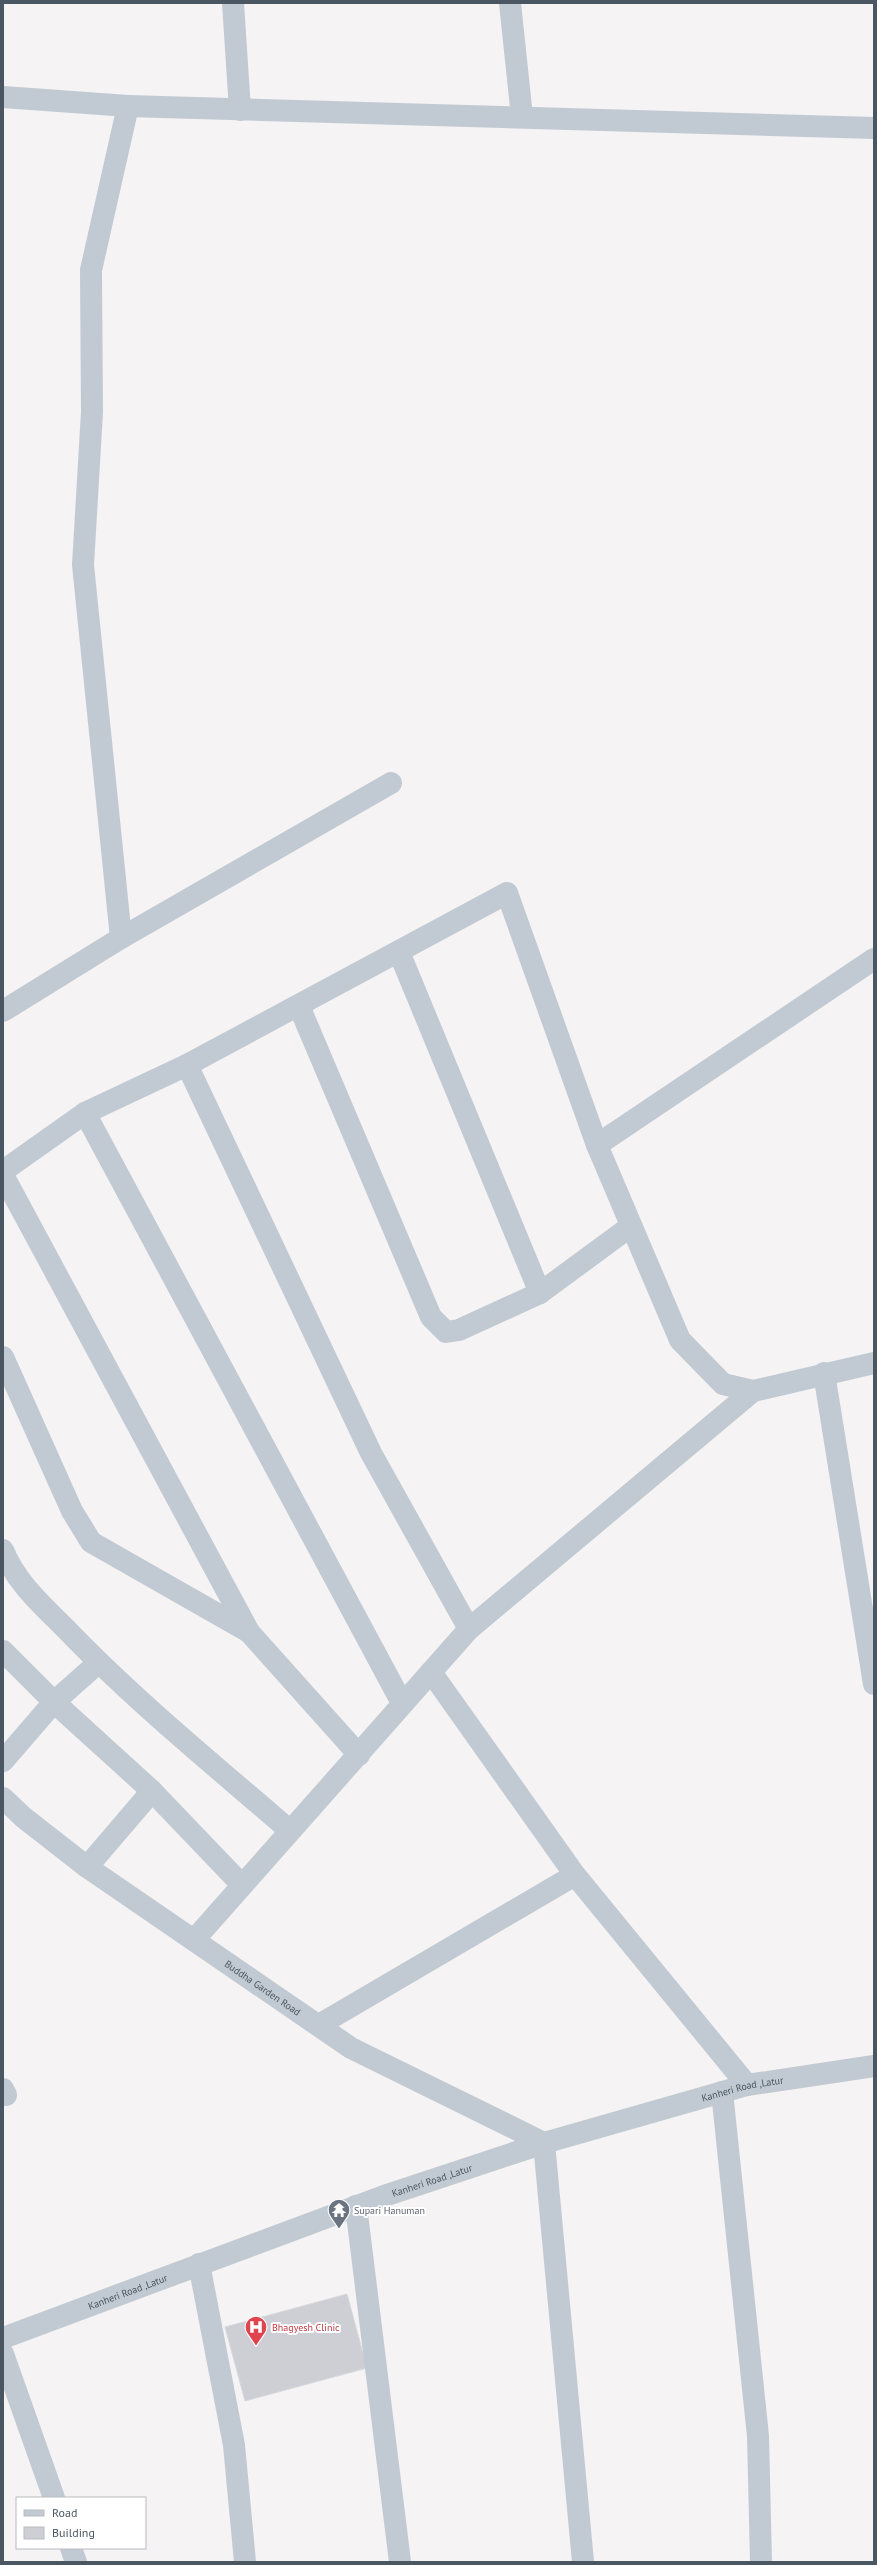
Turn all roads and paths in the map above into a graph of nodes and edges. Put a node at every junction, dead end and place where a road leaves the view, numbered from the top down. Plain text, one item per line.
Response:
1 (233, 3) edge
2 (510, 3) edge
3 (3, 97) edge
4 (128, 106) junction
5 (240, 110) junction
6 (522, 118) junction
7 (874, 128) edge
8 (391, 783) dead end
9 (121, 938) junction
10 (399, 952) junction
11 (874, 959) edge
12 (299, 1006) junction
13 (3, 1011) edge
14 (187, 1065) junction
15 (85, 1113) junction
16 (597, 1145) junction
17 (3, 1172) edge
18 (3, 1175) edge
19 (631, 1226) junction
20 (540, 1293) junction
21 (3, 1357) edge
22 (874, 1363) edge
23 (824, 1373) junction
24 (754, 1391) junction
25 (3, 1550) edge
26 (469, 1629) junction
27 (249, 1632) junction
28 (3, 1652) edge
29 (98, 1663) junction
30 (431, 1672) junction
31 (874, 1684) edge
32 (54, 1702) junction
33 (402, 1703) junction
34 (359, 1755) junction
35 (3, 1761) edge
36 (152, 1791) junction
37 (3, 1798) edge
38 (289, 1830) junction
39 (87, 1867) junction
40 (575, 1874) junction
41 (242, 1884) junction
42 (194, 1940) junction
43 (318, 2025) junction
44 (874, 2066) edge
45 (747, 2085) junction
46 (722, 2092) junction
47 (544, 2143) junction
48 (356, 2206) junction
49 (199, 2264) junction
50 (3, 2338) edge
51 (3, 2354) edge
52 (54, 2497) edge
53 (71, 2549) edge
54 (76, 2562) edge
55 (245, 2562) edge
56 (400, 2562) edge
57 (583, 2562) edge
58 (761, 2562) edge

1 - 5 street
2 - 6 street
3 - 4 street
4 - 5 street
4 - 9 street
5 - 6 street
6 - 7 street
8 - 9 street
9 - 13 street
10 - 12 street
10 - 16 street
10 - 20 street
11 - 16 street
12 - 14 street
12 - 20 street
14 - 15 street
14 - 26 street
15 - 17 street
15 - 33 street
16 - 19 street
18 - 27 street
19 - 20 street
19 - 24 street
21 - 27 street
22 - 23 street
23 - 24 street
23 - 31 street
24 - 26 street
25 - 29 street
26 - 30 street
27 - 34 street
28 - 32 street
29 - 32 street
29 - 38 street
30 - 33 street
30 - 40 street
32 - 35 street
32 - 36 street
33 - 34 street
34 - 38 street
36 - 39 street
36 - 41 street
37 - 39 street, Buddha Garden Road
38 - 41 street
39 - 42 street, Buddha Garden Road
40 - 43 street
40 - 45 street
41 - 42 street
42 - 43 street, Buddha Garden Road
43 - 47 street, Buddha Garden Road
44 - 45 street, Kanheri Road ,Latur
45 - 46 street, Kanheri Road ,Latur
46 - 47 street, Kanheri Road ,Latur
46 - 58 street
47 - 48 street, Kanheri Road ,Latur
47 - 57 street
48 - 49 street, Kanheri Road ,Latur
48 - 56 street
49 - 50 street, Kanheri Road ,Latur
49 - 55 street
51 - 52 street
53 - 54 street

